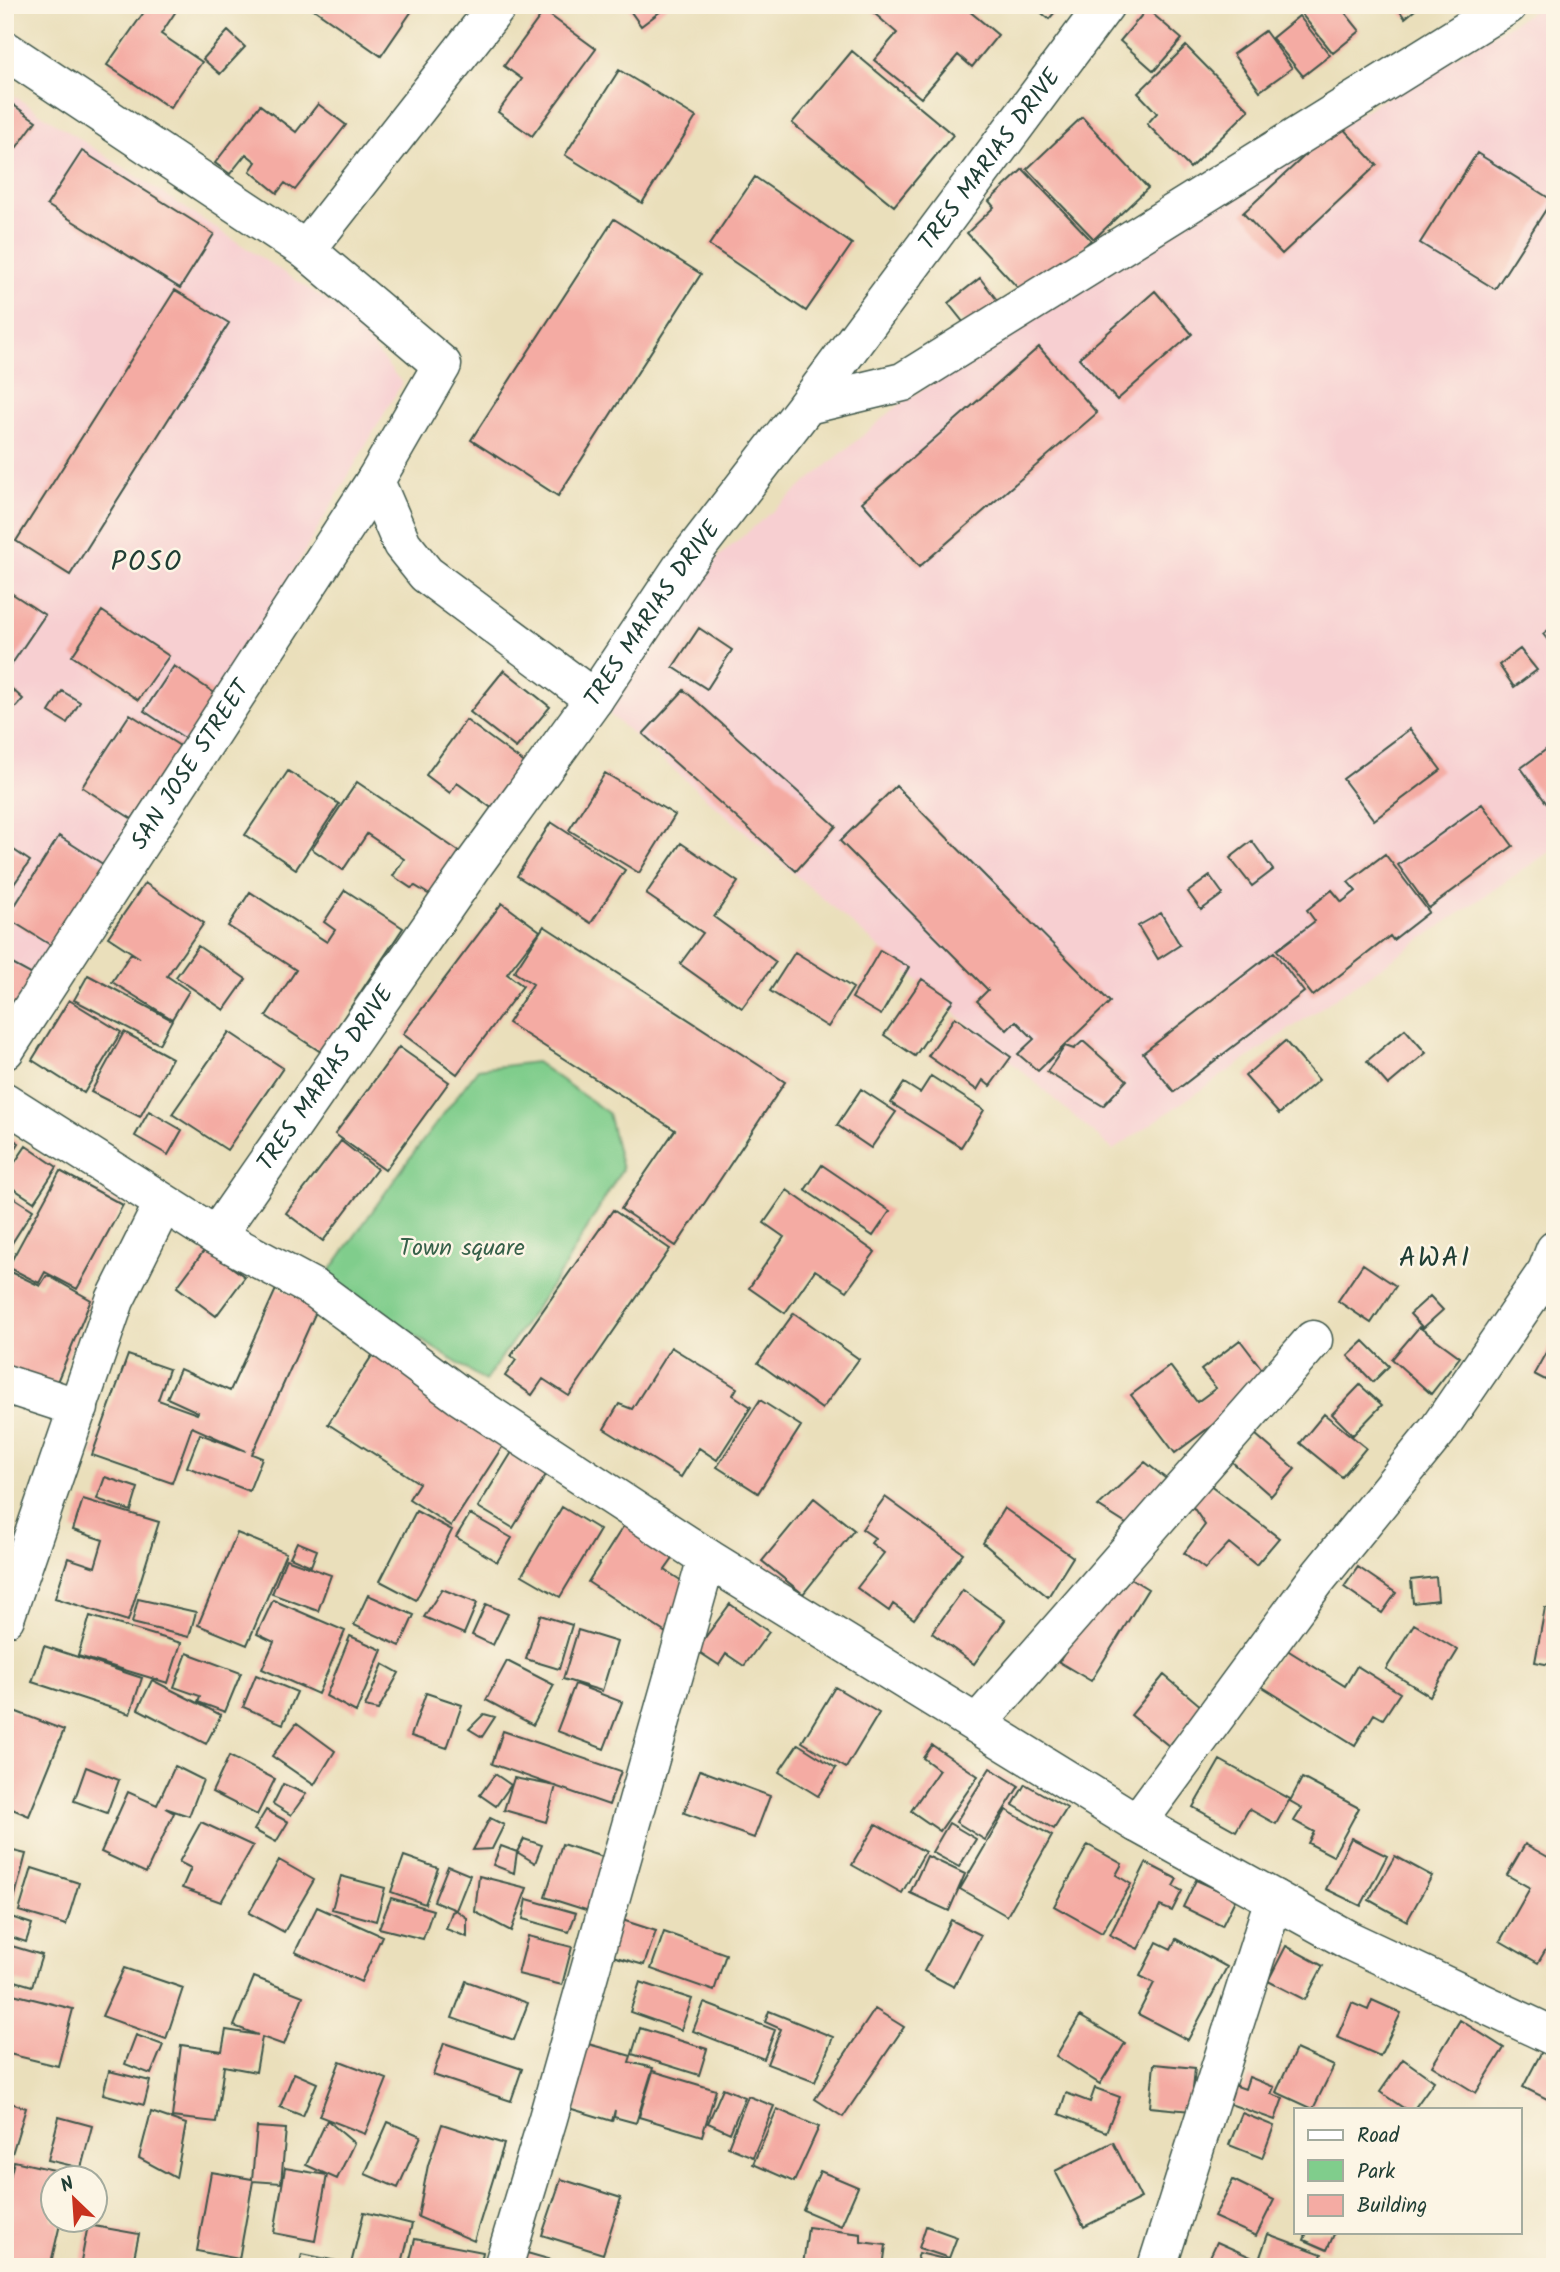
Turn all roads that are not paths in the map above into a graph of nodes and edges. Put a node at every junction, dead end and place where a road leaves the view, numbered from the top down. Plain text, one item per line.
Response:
1 (498, 5) edge
2 (1105, 5) edge
3 (1508, 5) edge
4 (5, 50) edge
5 (306, 250) junction
6 (807, 405) junction
7 (375, 481) junction
8 (594, 699) junction
9 (5, 1050) edge
10 (5, 1102) edge
11 (163, 1204) junction
12 (216, 1236) junction
13 (1552, 1265) edge
14 (1313, 1340) dead end
15 (5, 1384) edge
16 (79, 1408) junction
17 (707, 1558) junction
18 (5, 1618) edge
19 (977, 1724) junction
20 (1129, 1818) junction
21 (1274, 1899) junction
22 (1555, 2037) edge
23 (503, 2267) edge
24 (1157, 2267) edge

1 - 5 street
2 - 6 street, TRES MARIAS DRIVE
3 - 6 street
4 - 5 street
5 - 7 street, SAN JOSE STREET
6 - 8 street, TRES MARIAS DRIVE
7 - 8 street
7 - 9 street, SAN JOSE STREET
8 - 12 street, TRES MARIAS DRIVE
10 - 11 street
11 - 12 street
11 - 16 street
12 - 17 street
13 - 20 street
14 - 19 street
15 - 16 street
16 - 18 street
17 - 19 street
17 - 23 street
19 - 20 street
20 - 21 street
21 - 22 street
21 - 24 street

